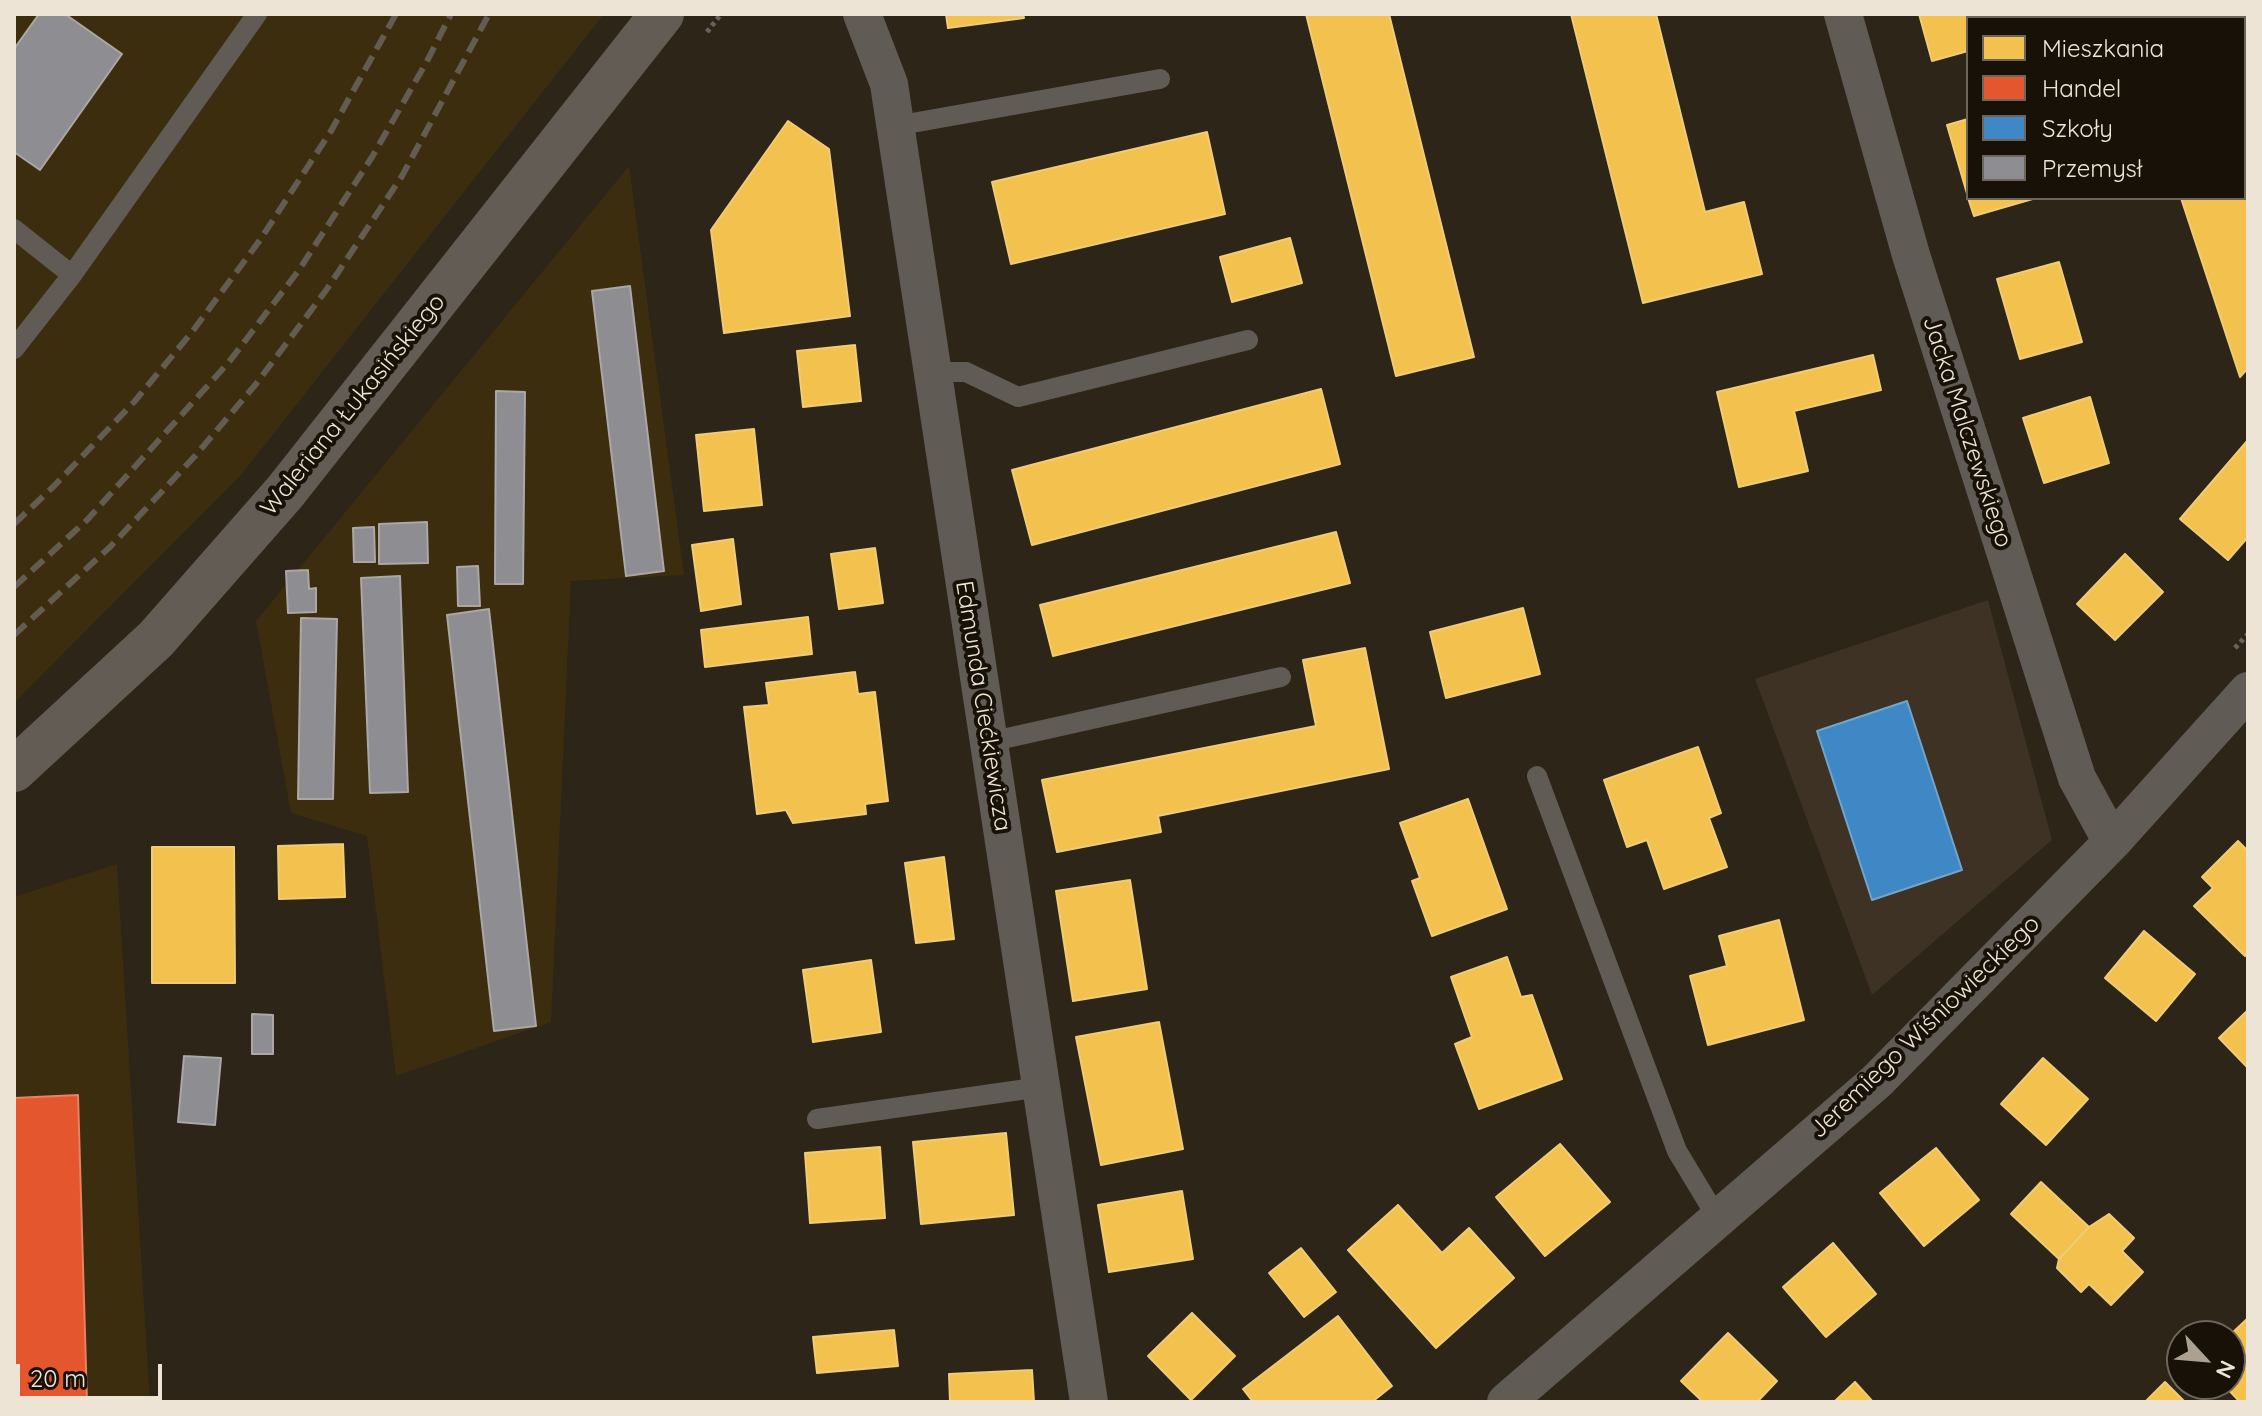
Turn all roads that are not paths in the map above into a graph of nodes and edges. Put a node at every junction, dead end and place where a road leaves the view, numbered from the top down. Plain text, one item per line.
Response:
1 (257, 14) edge
2 (662, 14) edge
3 (862, 14) edge
4 (1843, 14) edge
5 (1160, 79) dead end
6 (895, 126) junction
7 (14, 229) edge
8 (72, 275) junction
9 (1248, 340) dead end
10 (14, 349) edge
11 (933, 372) junction
12 (1281, 677) dead end
13 (2248, 691) edge
14 (989, 742) junction
15 (14, 770) edge
16 (1537, 776) dead end
17 (2112, 842) junction
18 (1041, 1087) junction
19 (817, 1119) dead end
20 (1718, 1219) junction
21 (1089, 1402) edge
22 (1506, 1402) edge

1 - 8 lane
2 - 15 street, Waleriana Łukasińskiego
3 - 6 street, Edmunda Ciećkiewicza
4 - 17 street, Jacka Malczewskiego
5 - 6 lane
6 - 11 street, Edmunda Ciećkiewicza
7 - 8 lane
8 - 10 lane
9 - 11 lane
11 - 14 street, Edmunda Ciećkiewicza
12 - 14 lane
13 - 17 street, Jeremiego Wiśniowieckiego
14 - 18 street, Edmunda Ciećkiewicza
16 - 20 lane
17 - 20 street, Jeremiego Wiśniowieckiego
18 - 19 lane
18 - 21 street, Edmunda Ciećkiewicza
20 - 22 street, Jeremiego Wiśniowieckiego

